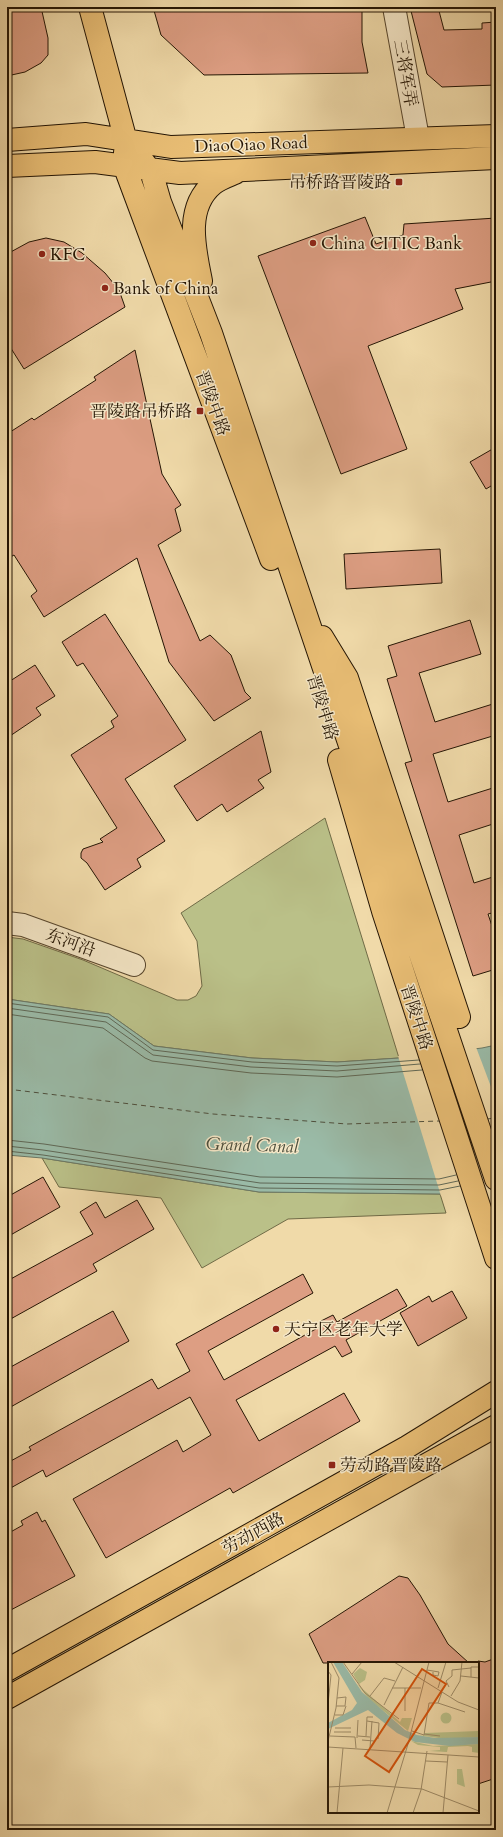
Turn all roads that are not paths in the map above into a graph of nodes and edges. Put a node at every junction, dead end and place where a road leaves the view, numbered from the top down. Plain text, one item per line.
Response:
1 (90, 7) edge
2 (394, 7) edge
3 (496, 136) edge
4 (418, 138) junction
5 (7, 140) edge
6 (126, 142) junction
7 (496, 158) edge
8 (7, 166) edge
9 (124, 166) junction
10 (241, 170) junction
11 (151, 171) junction
12 (210, 333) junction
13 (7, 923) edge
14 (134, 965) dead end
15 (496, 1179) edge
16 (496, 1258) edge
17 (496, 1392) edge
18 (496, 1426) edge
19 (7, 1670) edge
20 (7, 1698) edge

1 - 6 main road
2 - 4 street, 三将军弄
3 - 4 main road, DiaoQiao Road
4 - 6 main road, DiaoQiao Road
5 - 6 main road, DiaoQiao Road
6 - 9 main road
6 - 11 main road, 晋陵中路
7 - 10 main road, DiaoQiao Road
8 - 9 main road, DiaoQiao Road
9 - 11 main road, DiaoQiao Road
9 - 16 main road, 晋陵中路
10 - 11 main road, DiaoQiao Road
10 - 12 main road
11 - 12 main road, 晋陵中路
12 - 15 main road, 晋陵中路
13 - 14 street, 东河沿
17 - 19 main road, 劳动西路
18 - 20 main road, 劳动西路

